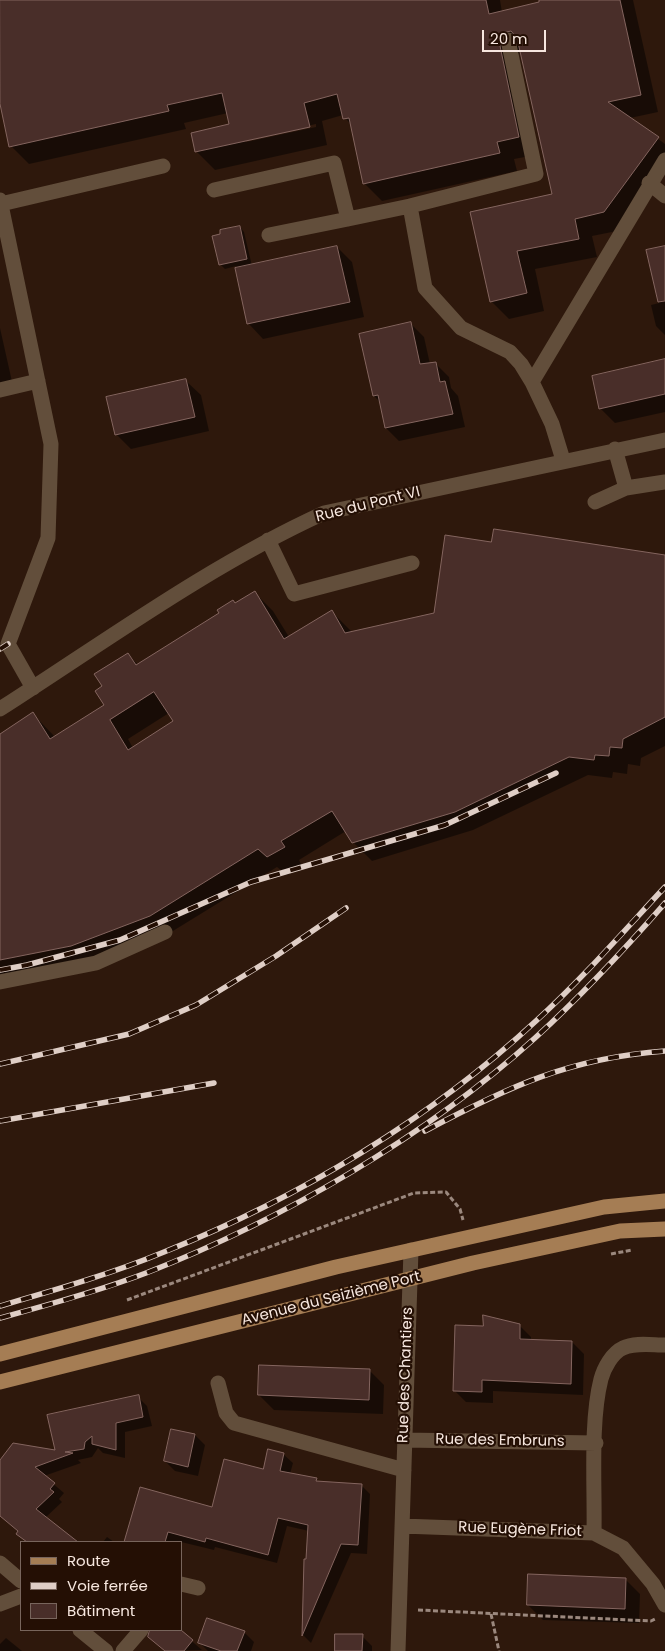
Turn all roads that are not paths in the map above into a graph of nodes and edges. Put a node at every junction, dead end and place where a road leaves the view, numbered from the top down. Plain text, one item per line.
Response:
1 (508, 40) dead end
2 (665, 160) edge
3 (163, 166) dead end
4 (649, 184) junction
5 (214, 190) dead end
6 (665, 196) edge
7 (0, 202) edge
8 (410, 206) junction
9 (348, 219) junction
10 (269, 235) dead end
11 (38, 381) junction
12 (532, 382) junction
13 (0, 390) edge
14 (665, 440) edge
15 (615, 449) junction
16 (563, 460) junction
17 (665, 482) edge
18 (626, 488) junction
19 (595, 502) dead end
20 (268, 540) junction
21 (412, 563) dead end
22 (6, 638) edge
23 (33, 688) junction
24 (0, 709) edge
25 (165, 932) dead end
26 (0, 982) edge
27 (665, 1202) edge
28 (665, 1230) edge
29 (411, 1250) junction
30 (409, 1279) junction
31 (665, 1345) edge
32 (0, 1354) edge
33 (0, 1382) edge
34 (218, 1383) dead end
35 (404, 1440) junction
36 (596, 1443) junction
37 (404, 1470) junction
38 (402, 1526) junction
39 (594, 1533) junction
40 (0, 1563) edge
41 (20, 1580) edge
42 (182, 1584) edge
43 (198, 1588) dead end
44 (20, 1596) edge
45 (0, 1604) edge
46 (661, 1611) edge
47 (81, 1631) edge
48 (140, 1631) edge
49 (106, 1651) edge
50 (124, 1651) edge
51 (398, 1651) edge

1 - 8 street
2 - 4 street
3 - 7 street
4 - 6 street
4 - 12 street
5 - 9 street
7 - 11 street
8 - 9 street
8 - 12 street
9 - 10 street
11 - 13 street
11 - 22 street
12 - 16 street
14 - 15 street, Rue du Pont VI
15 - 16 street, Rue du Pont VI
15 - 18 street
16 - 20 street, Rue du Pont VI
17 - 18 street
18 - 19 street
20 - 21 street
20 - 23 street, Rue du Pont VI
22 - 23 street
23 - 24 street, Rue du Pont VI
25 - 26 street
27 - 29 main road, Avenue du Seizième Port
28 - 30 main road, Avenue du Seizième Port
29 - 30 street, Rue des Chantiers
29 - 32 main road, Avenue du Seizième Port
30 - 33 main road, Avenue du Seizième Port
30 - 35 street, Rue des Chantiers
31 - 36 street
34 - 37 street
35 - 36 street, Rue des Embruns
35 - 37 street, Rue des Chantiers
36 - 39 street
37 - 38 street, Rue des Chantiers
38 - 39 street, Rue Eugène Friot
38 - 51 street, Rue des Chantiers
39 - 46 street, Rue Eugène Friot
40 - 41 street
42 - 43 street
44 - 45 street
47 - 49 street
48 - 50 street

